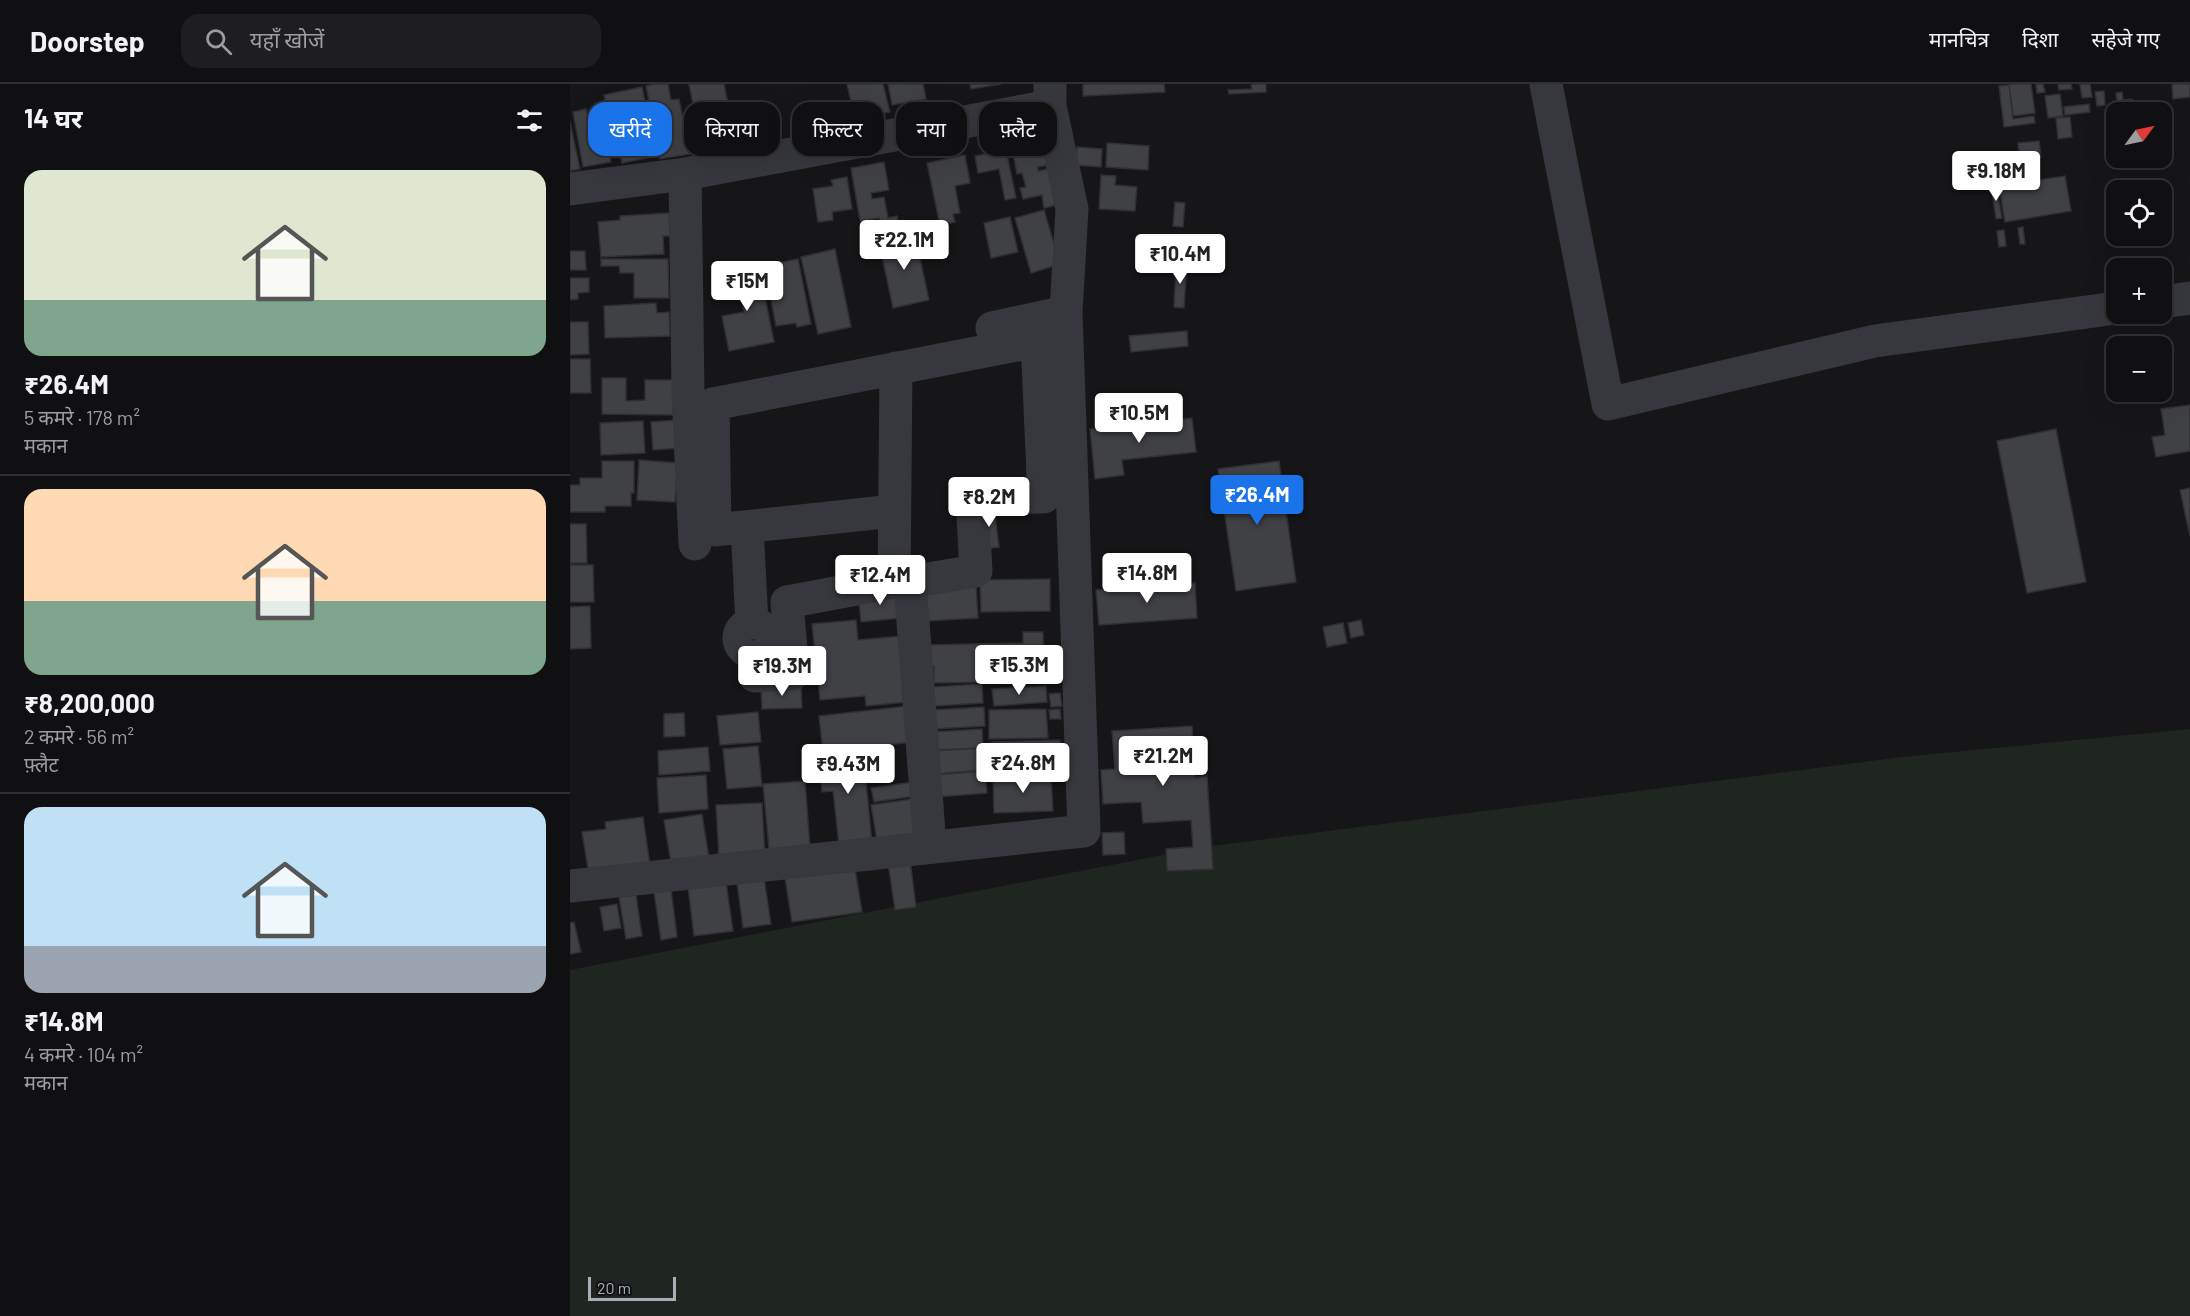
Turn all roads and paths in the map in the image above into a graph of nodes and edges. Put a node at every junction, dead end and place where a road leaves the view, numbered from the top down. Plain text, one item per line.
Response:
1 (1546, 84) edge
2 (1050, 95) edge
3 (685, 174) junction
4 (570, 189) edge
5 (2190, 298) edge
6 (2172, 301) edge
7 (2106, 309) edge
8 (1066, 312) junction
9 (896, 368) junction
10 (688, 393) junction
11 (894, 512) junction
12 (747, 527) junction
13 (695, 544) dead end
14 (902, 582) junction
15 (752, 623) dead end
16 (755, 676) dead end
17 (930, 846) junction
18 (570, 886) edge

1 - 7 street
2 - 3 street
2 - 8 street
3 - 4 street
3 - 10 street
5 - 6 street
8 - 10 street
8 - 17 street
9 - 11 street
9 - 12 street
9 - 14 street
10 - 13 street
11 - 12 street
11 - 14 street
12 - 15 street
14 - 16 street
14 - 17 street
17 - 18 street

